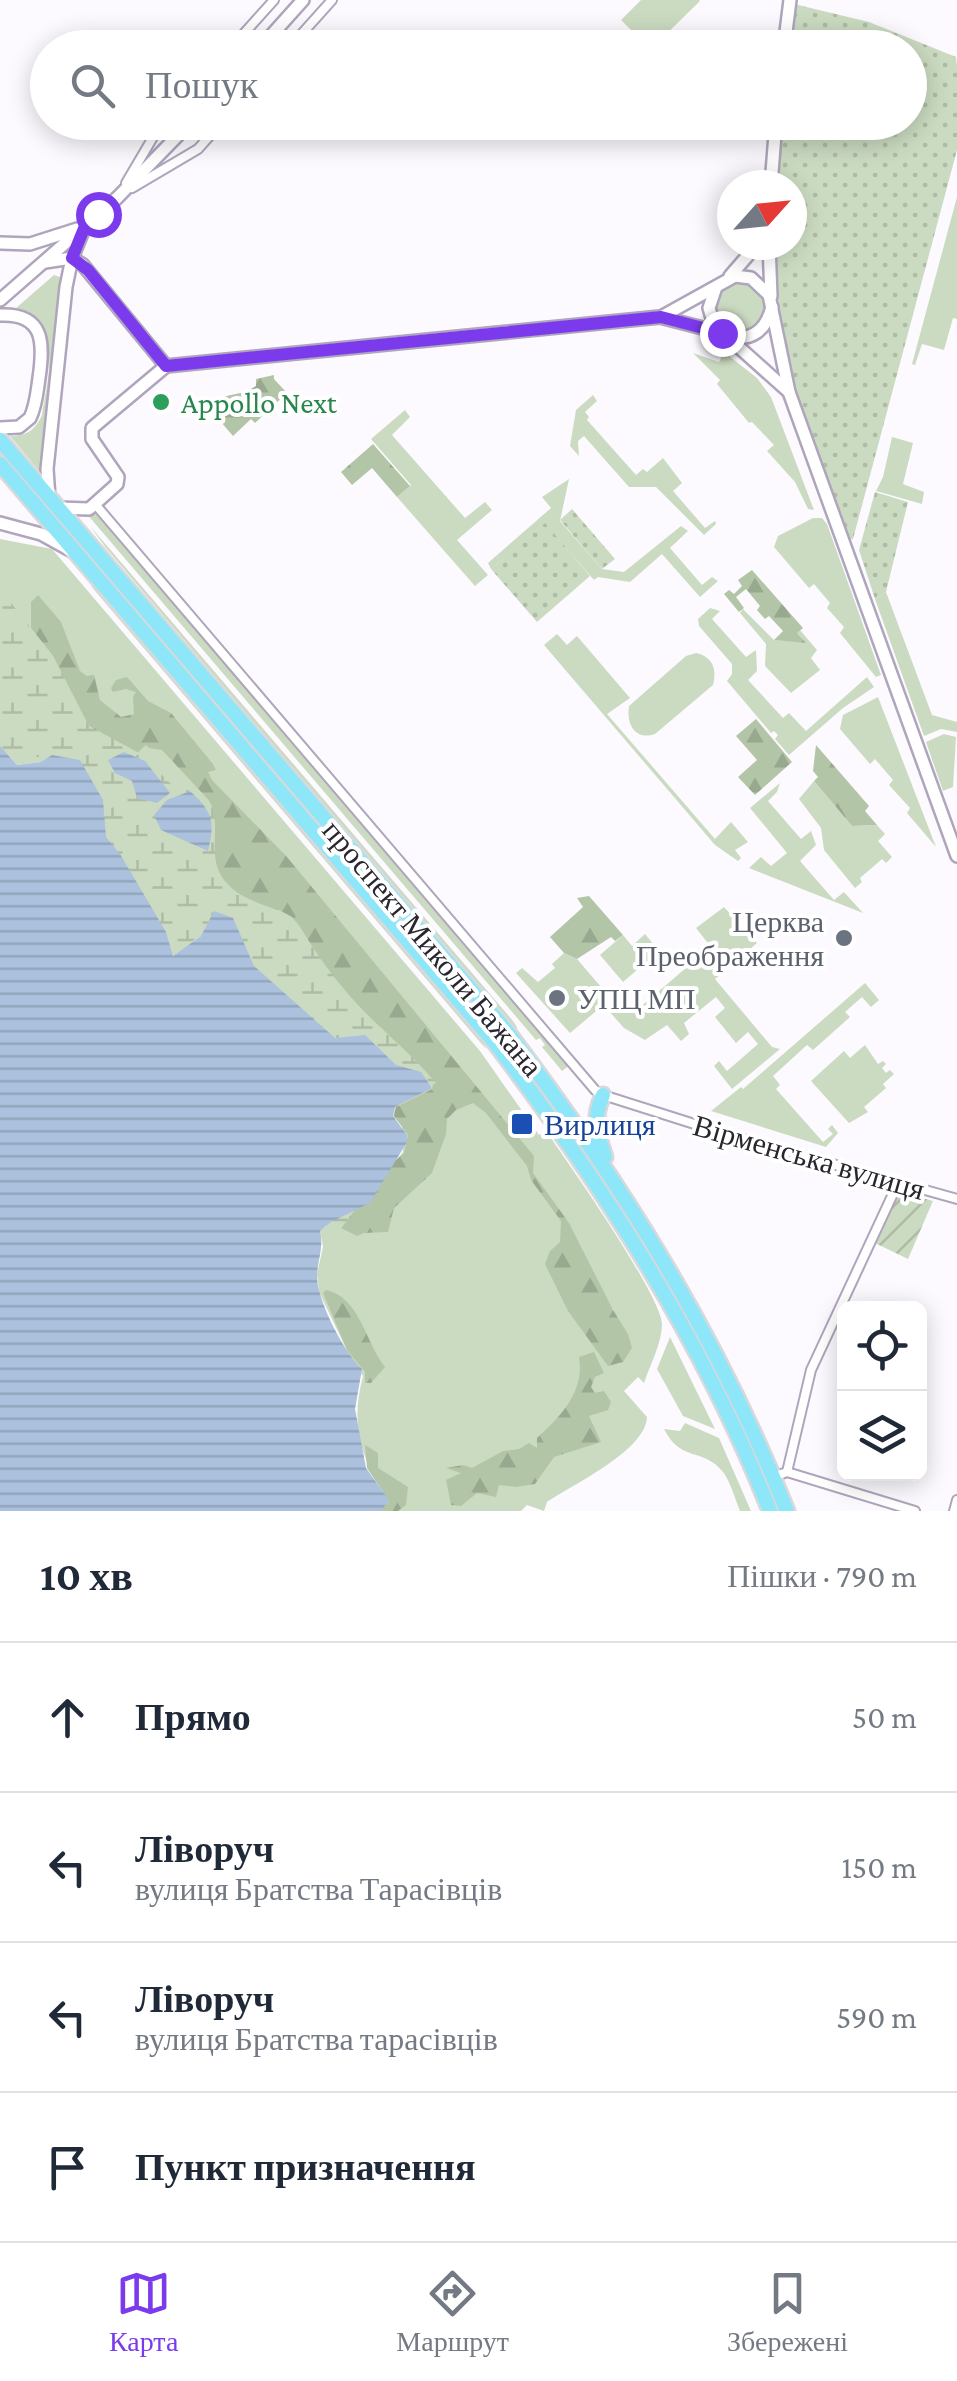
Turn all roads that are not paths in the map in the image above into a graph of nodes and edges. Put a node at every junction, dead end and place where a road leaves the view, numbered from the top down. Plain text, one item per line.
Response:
1 (274, 0) edge
2 (303, 0) edge
3 (332, 0) edge
4 (790, 0) edge
5 (247, 30) edge
6 (276, 30) edge
7 (306, 30) edge
8 (786, 30) edge
9 (152, 140) edge
10 (173, 140) edge
11 (206, 140) edge
12 (775, 140) edge
13 (772, 170) edge
14 (120, 195) junction
15 (85, 226) junction
16 (0, 243) edge
17 (72, 258) junction
18 (746, 260) edge
19 (770, 260) edge
20 (44, 262) junction
21 (723, 281) junction
22 (0, 300) edge
23 (772, 303) junction
24 (0, 315) edge
25 (661, 317) junction
26 (725, 334) junction
27 (166, 366) junction
28 (789, 392) junction
29 (0, 428) edge
30 (0, 440) edge
31 (0, 464) edge
32 (54, 503) junction
33 (96, 504) junction
34 (0, 522) edge
35 (78, 555) junction
36 (957, 856) edge
37 (604, 1096) junction
38 (610, 1172) junction
39 (898, 1183) junction
40 (957, 1199) edge
41 (780, 1475) junction
42 (957, 1500) edge
43 (770, 1511) edge
44 (787, 1511) edge
45 (916, 1511) edge
46 (954, 1511) edge

1 - 5 street
2 - 6 street
3 - 7 street
4 - 8 street
9 - 14 street
10 - 14 street
11 - 14 street
12 - 13 street
14 - 15 street
15 - 16 street
15 - 17 street
15 - 20 street
17 - 20 street
17 - 27 street
17 - 32 street
18 - 21 street
19 - 23 street
20 - 22 street
21 - 23 street
21 - 25 street
21 - 26 street
23 - 26 street
23 - 28 street
24 - 29 street
25 - 26 street
25 - 27 street
26 - 28 street
27 - 33 street
28 - 36 street
30 - 32 highway, проспект Миколи Бажана
31 - 35 highway, проспект Миколи Бажана
32 - 33 street
32 - 38 highway, проспект Миколи Бажана
33 - 37 street, проспект Миколи Бажана
34 - 35 street
35 - 43 highway, проспект Миколи Бажана
37 - 38 highway
37 - 39 street, Вірменська вулиця
38 - 41 highway, проспект Миколи Бажана
39 - 40 street, Вірменська вулиця
39 - 41 street
41 - 44 highway, проспект Миколи Бажана
41 - 45 street
42 - 46 street

